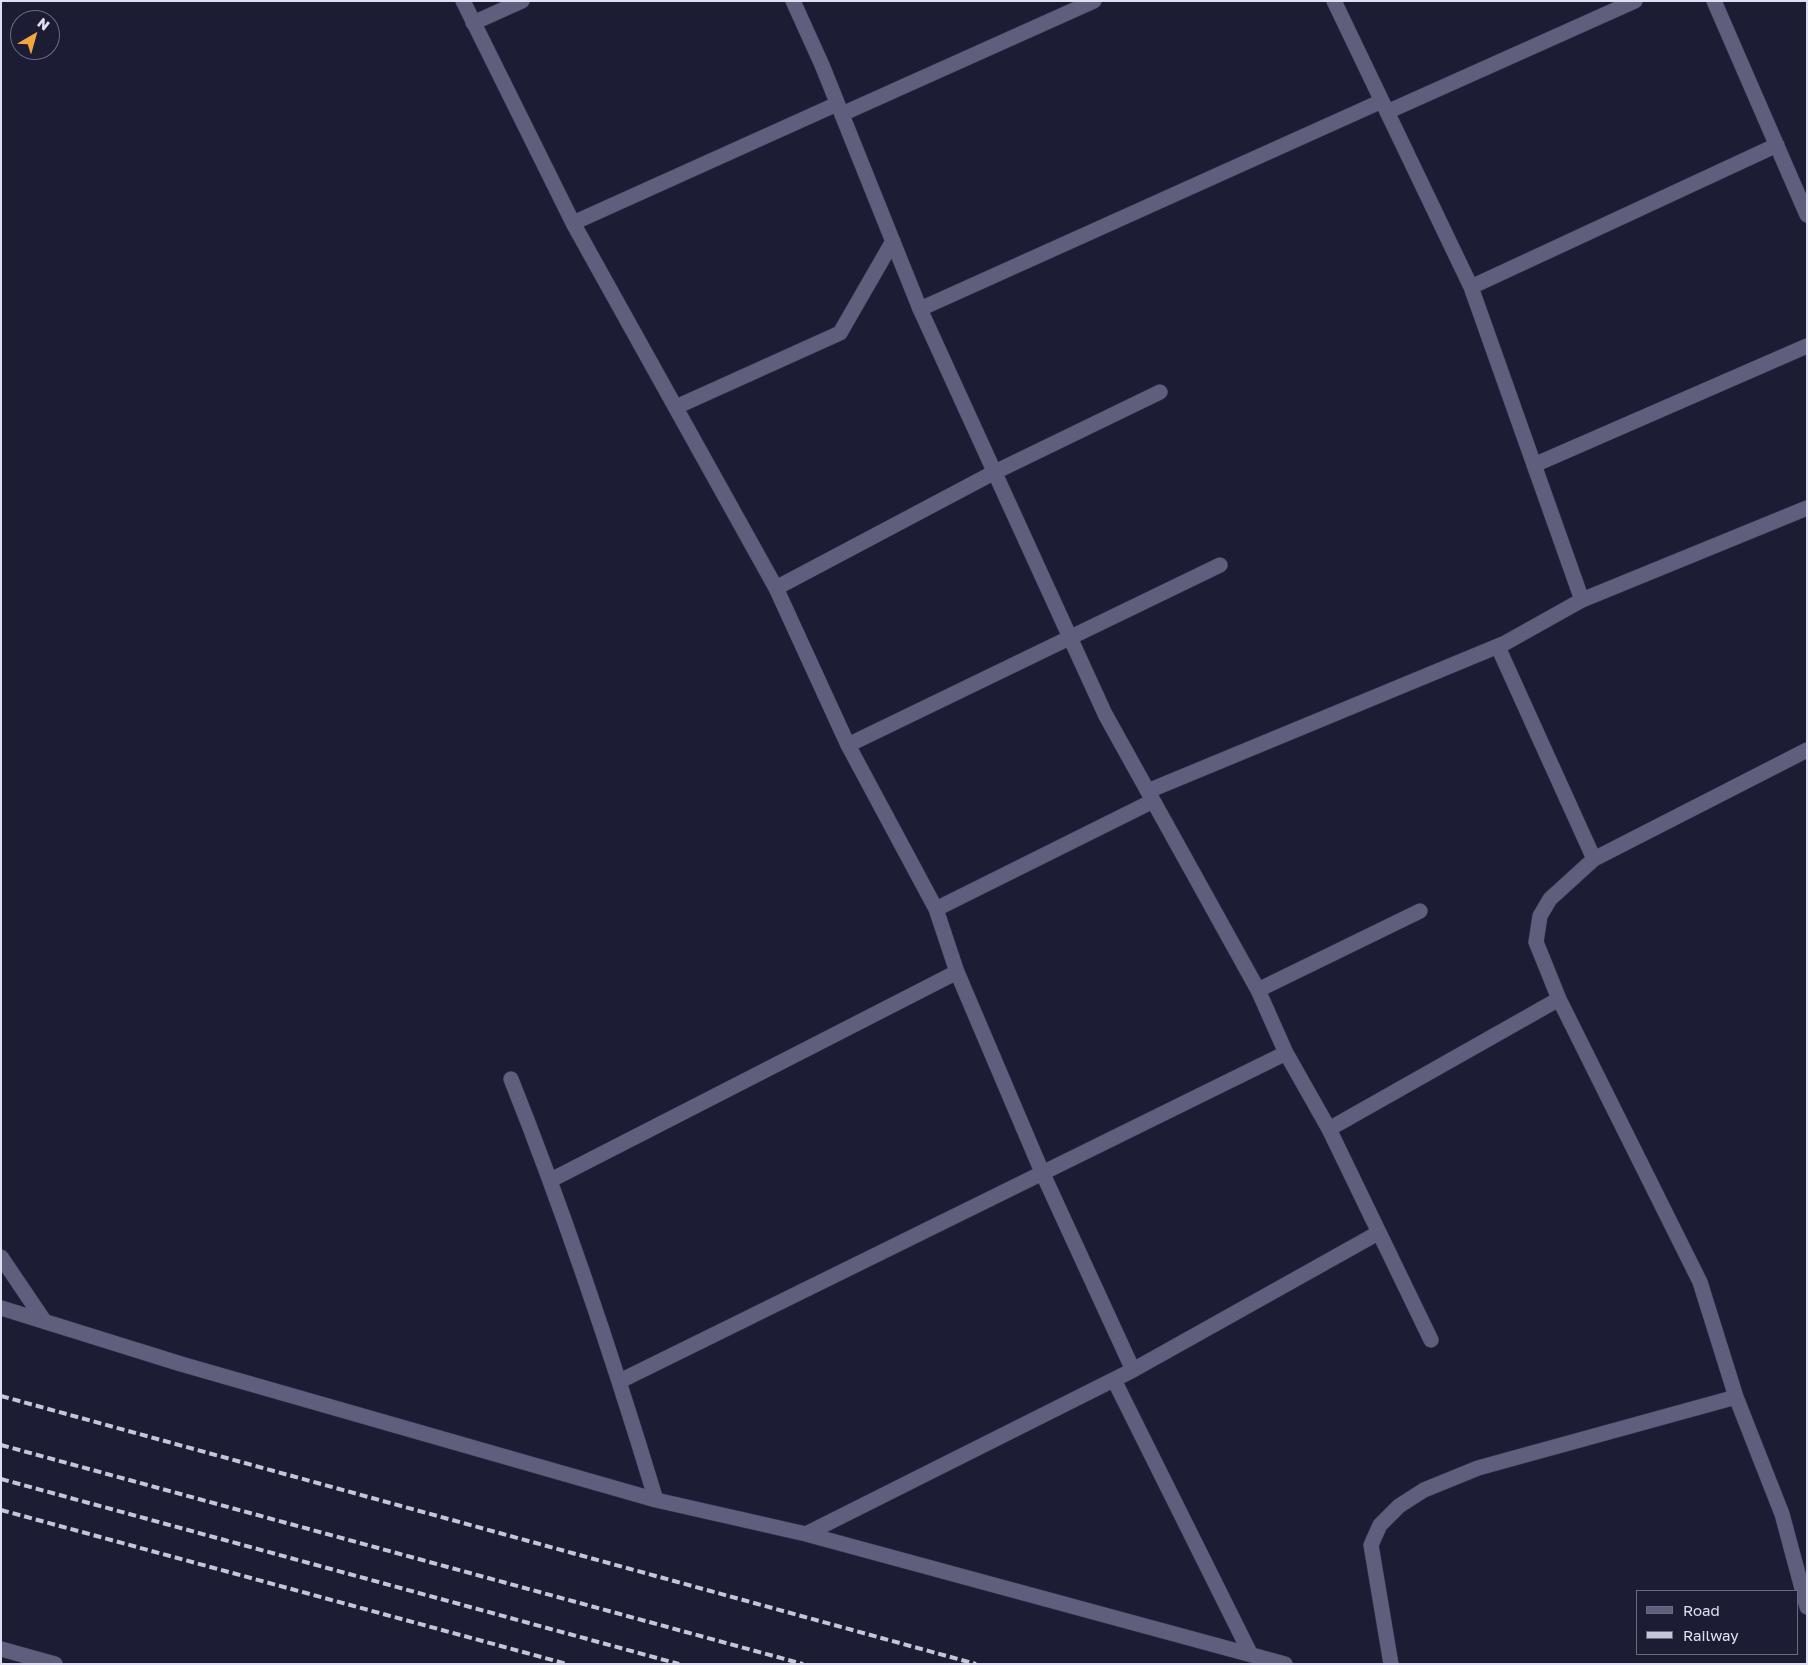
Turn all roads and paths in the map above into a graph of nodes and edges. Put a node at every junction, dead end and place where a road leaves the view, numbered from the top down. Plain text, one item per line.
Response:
1 (463, 1) edge
2 (522, 1) edge
3 (793, 1) edge
4 (1094, 1) edge
5 (1334, 1) edge
6 (1635, 1) edge
7 (1714, 1) edge
8 (473, 23) junction
9 (1385, 107) junction
10 (840, 109) junction
11 (1777, 145) junction
12 (1807, 215) edge
13 (573, 223) junction
14 (892, 241) junction
15 (1471, 287) junction
16 (920, 309) junction
17 (1807, 346) edge
18 (1160, 392) dead end
19 (676, 408) junction
20 (1534, 465) junction
21 (994, 473) junction
22 (1807, 508) edge
23 (1220, 565) dead end
24 (776, 588) junction
25 (1582, 600) junction
26 (1070, 637) junction
27 (1503, 644) junction
28 (848, 745) junction
29 (1807, 750) edge
30 (1151, 796) junction
31 (1594, 859) junction
32 (936, 909) junction
33 (1420, 911) dead end
34 (957, 972) junction
35 (1258, 990) junction
36 (1559, 999) junction
37 (1286, 1053) junction
38 (511, 1079) dead end
39 (1329, 1129) junction
40 (1042, 1172) junction
41 (551, 1180) junction
42 (1378, 1233) junction
43 (1, 1258) edge
44 (1, 1308) edge
45 (45, 1322) junction
46 (1431, 1340) dead end
47 (1133, 1370) junction
48 (1114, 1380) junction
49 (620, 1381) junction
50 (1736, 1397) junction
51 (656, 1500) junction
52 (806, 1534) junction
53 (1807, 1606) edge
54 (1, 1649) edge
55 (1251, 1655) junction
56 (55, 1664) edge
57 (1285, 1664) edge
58 (1390, 1664) edge

1 - 8 street
2 - 8 street
3 - 10 street
4 - 10 street
5 - 9 street
6 - 9 street
7 - 11 street
8 - 13 street
9 - 15 street
9 - 16 street
10 - 13 street
10 - 14 street
11 - 12 street
11 - 15 street
13 - 19 street
14 - 16 street
14 - 19 street
15 - 20 street
16 - 21 street
17 - 20 street
18 - 21 street
19 - 24 street
20 - 25 street
21 - 24 street
21 - 26 street
22 - 25 street
23 - 26 street
24 - 28 street
25 - 27 street
26 - 28 street
26 - 30 street
27 - 30 street
27 - 31 street
28 - 32 street
29 - 31 street
30 - 32 street
30 - 35 street
31 - 36 street
32 - 34 street
33 - 35 street
34 - 40 street
34 - 41 street
35 - 37 street
36 - 39 street
36 - 50 street
37 - 39 street
37 - 40 street
38 - 41 street
39 - 42 street
40 - 47 street
40 - 49 street
41 - 49 street
42 - 46 street
42 - 47 street
43 - 45 street
44 - 45 street
45 - 51 street
47 - 48 street
48 - 52 street
48 - 55 street
49 - 51 street
50 - 53 street
50 - 58 street
51 - 52 street
52 - 55 street
54 - 56 street
55 - 57 street

